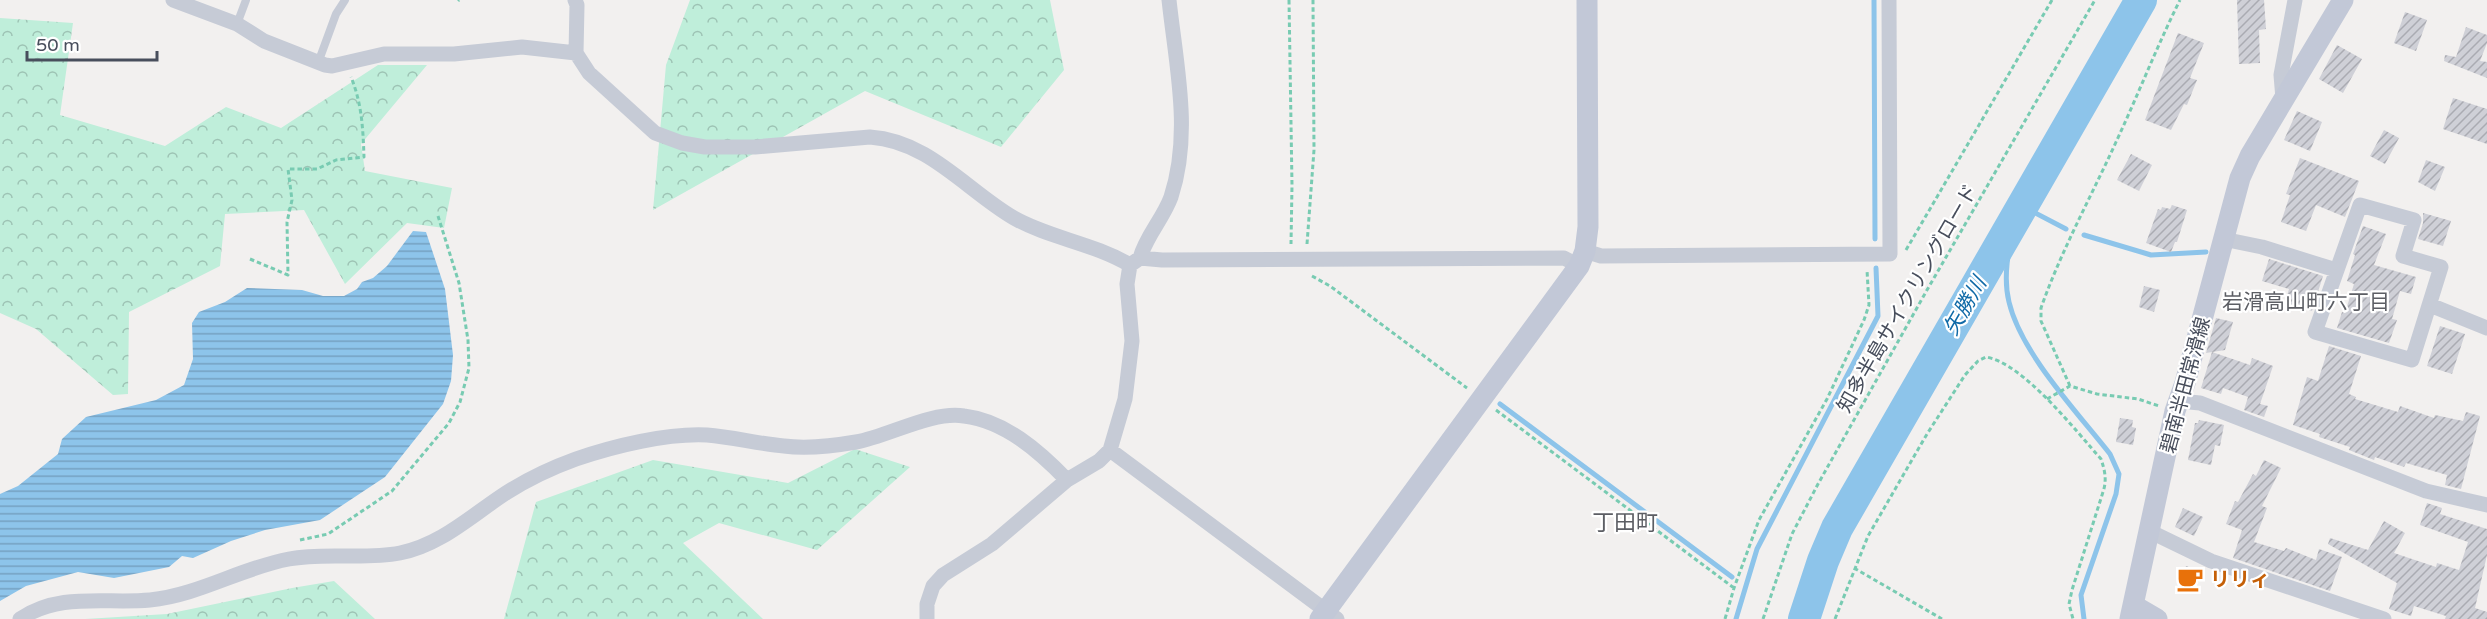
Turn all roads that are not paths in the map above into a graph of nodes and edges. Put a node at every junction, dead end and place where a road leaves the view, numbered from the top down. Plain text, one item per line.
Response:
1 (173, 0) edge
2 (246, 0) edge
3 (345, 0) edge
4 (575, 0) edge
5 (1169, 0) edge
6 (1587, 0) edge
7 (1889, 0) edge
8 (2295, 0) edge
9 (2343, 0) edge
10 (237, 24) junction
11 (576, 52) junction
12 (318, 63) junction
13 (2283, 99) junction
14 (2223, 239) junction
15 (1582, 258) junction
16 (1135, 262) junction
17 (2336, 270) junction
18 (2430, 305) junction
19 (2487, 328) edge
20 (2177, 406) junction
21 (1110, 450) junction
22 (1067, 480) junction
23 (2487, 505) edge
24 (2149, 531) junction
25 (2132, 612) edge
26 (1328, 616) edge
27 (20, 619) edge
28 (927, 619) edge
29 (2157, 619) edge
30 (2384, 619) edge

1 - 10 street
2 - 10 lane
3 - 12 lane
4 - 11 street
5 - 16 street
6 - 15 street
7 - 15 street
8 - 13 street
9 - 13 street, 碧南半田常滑線
10 - 12 street
11 - 12 street
11 - 16 street
13 - 14 street, 碧南半田常滑線
14 - 17 street
14 - 20 street, 碧南半田常滑線
15 - 16 street
15 - 26 street
16 - 21 street
17 - 18 street
17 - 18 street
18 - 19 street
20 - 23 street
20 - 24 street, 碧南半田常滑線
21 - 22 street
21 - 26 street
22 - 27 street
22 - 28 street
24 - 25 street, 碧南半田常滑線
24 - 30 street
25 - 29 street

